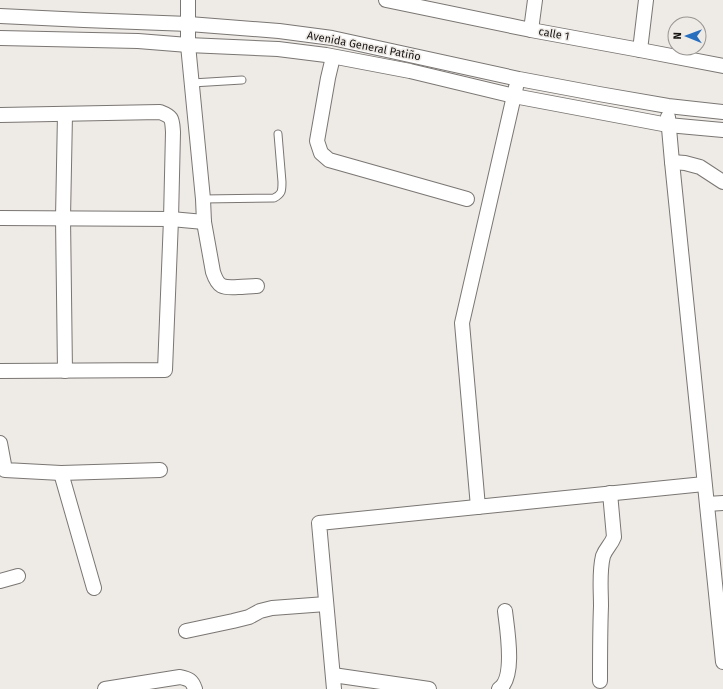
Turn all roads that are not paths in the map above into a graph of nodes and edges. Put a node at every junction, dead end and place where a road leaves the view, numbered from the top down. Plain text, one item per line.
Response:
1 (188, 0) edge
2 (386, 0) edge
3 (534, 0) edge
4 (646, 0) edge
5 (418, 3) edge
6 (0, 16) edge
7 (189, 24) junction
8 (531, 30) junction
9 (0, 38) edge
10 (188, 45) junction
11 (640, 50) junction
12 (333, 57) junction
13 (723, 66) edge
14 (519, 79) junction
15 (242, 80) dead end
16 (192, 82) junction
17 (514, 96) junction
18 (668, 106) junction
19 (723, 112) edge
20 (65, 114) junction
21 (0, 115) edge
22 (668, 125) junction
23 (723, 130) edge
24 (278, 134) dead end
25 (672, 162) junction
26 (723, 182) edge
27 (203, 198) junction
28 (467, 199) dead end
29 (0, 218) edge
30 (63, 218) junction
31 (172, 219) junction
32 (204, 222) junction
33 (257, 286) dead end
34 (0, 371) edge
35 (65, 371) junction
36 (0, 444) edge
37 (160, 470) dead end
38 (61, 473) junction
39 (704, 484) junction
40 (610, 493) junction
41 (723, 503) edge
42 (706, 504) junction
43 (478, 507) junction
44 (18, 576) dead end
45 (0, 582) edge
46 (94, 588) dead end
47 (326, 604) junction
48 (505, 611) dead end
49 (186, 631) dead end
50 (723, 662) edge
51 (600, 681) dead end
52 (333, 682) edge
53 (105, 689) edge
54 (195, 689) edge
55 (429, 689) edge
56 (499, 689) edge

1 - 7 street
2 - 5 street, calle 1
3 - 8 street
4 - 11 street
5 - 8 street, calle 1
6 - 7 street, Avenida General Patiño
7 - 10 street
7 - 14 street, Avenida General Patiño
8 - 11 street, calle 1
9 - 10 street, Avenida General Patiño
10 - 12 street, Avenida General Patiño
10 - 16 street
11 - 13 street, calle 1
12 - 17 street, Avenida General Patiño
12 - 28 street
14 - 17 street
14 - 18 street, Avenida General Patiño
15 - 16 lane
16 - 27 street
17 - 22 street, Avenida General Patiño
17 - 43 street
18 - 19 street, Avenida General Patiño
18 - 22 street
20 - 21 street
20 - 30 street
20 - 31 street
22 - 23 street, Avenida General Patiño
22 - 25 street
24 - 27 lane
25 - 26 street
25 - 39 street
27 - 32 street
29 - 30 street
30 - 31 street
30 - 35 street
31 - 32 street
31 - 35 street
32 - 33 street
34 - 35 street
36 - 38 street
37 - 38 street
38 - 46 street
39 - 40 street
39 - 42 street
40 - 43 street
40 - 51 street
41 - 42 street
42 - 50 street
43 - 47 street
44 - 45 street
47 - 49 street
47 - 52 street
48 - 56 street
52 - 55 street
53 - 54 street

